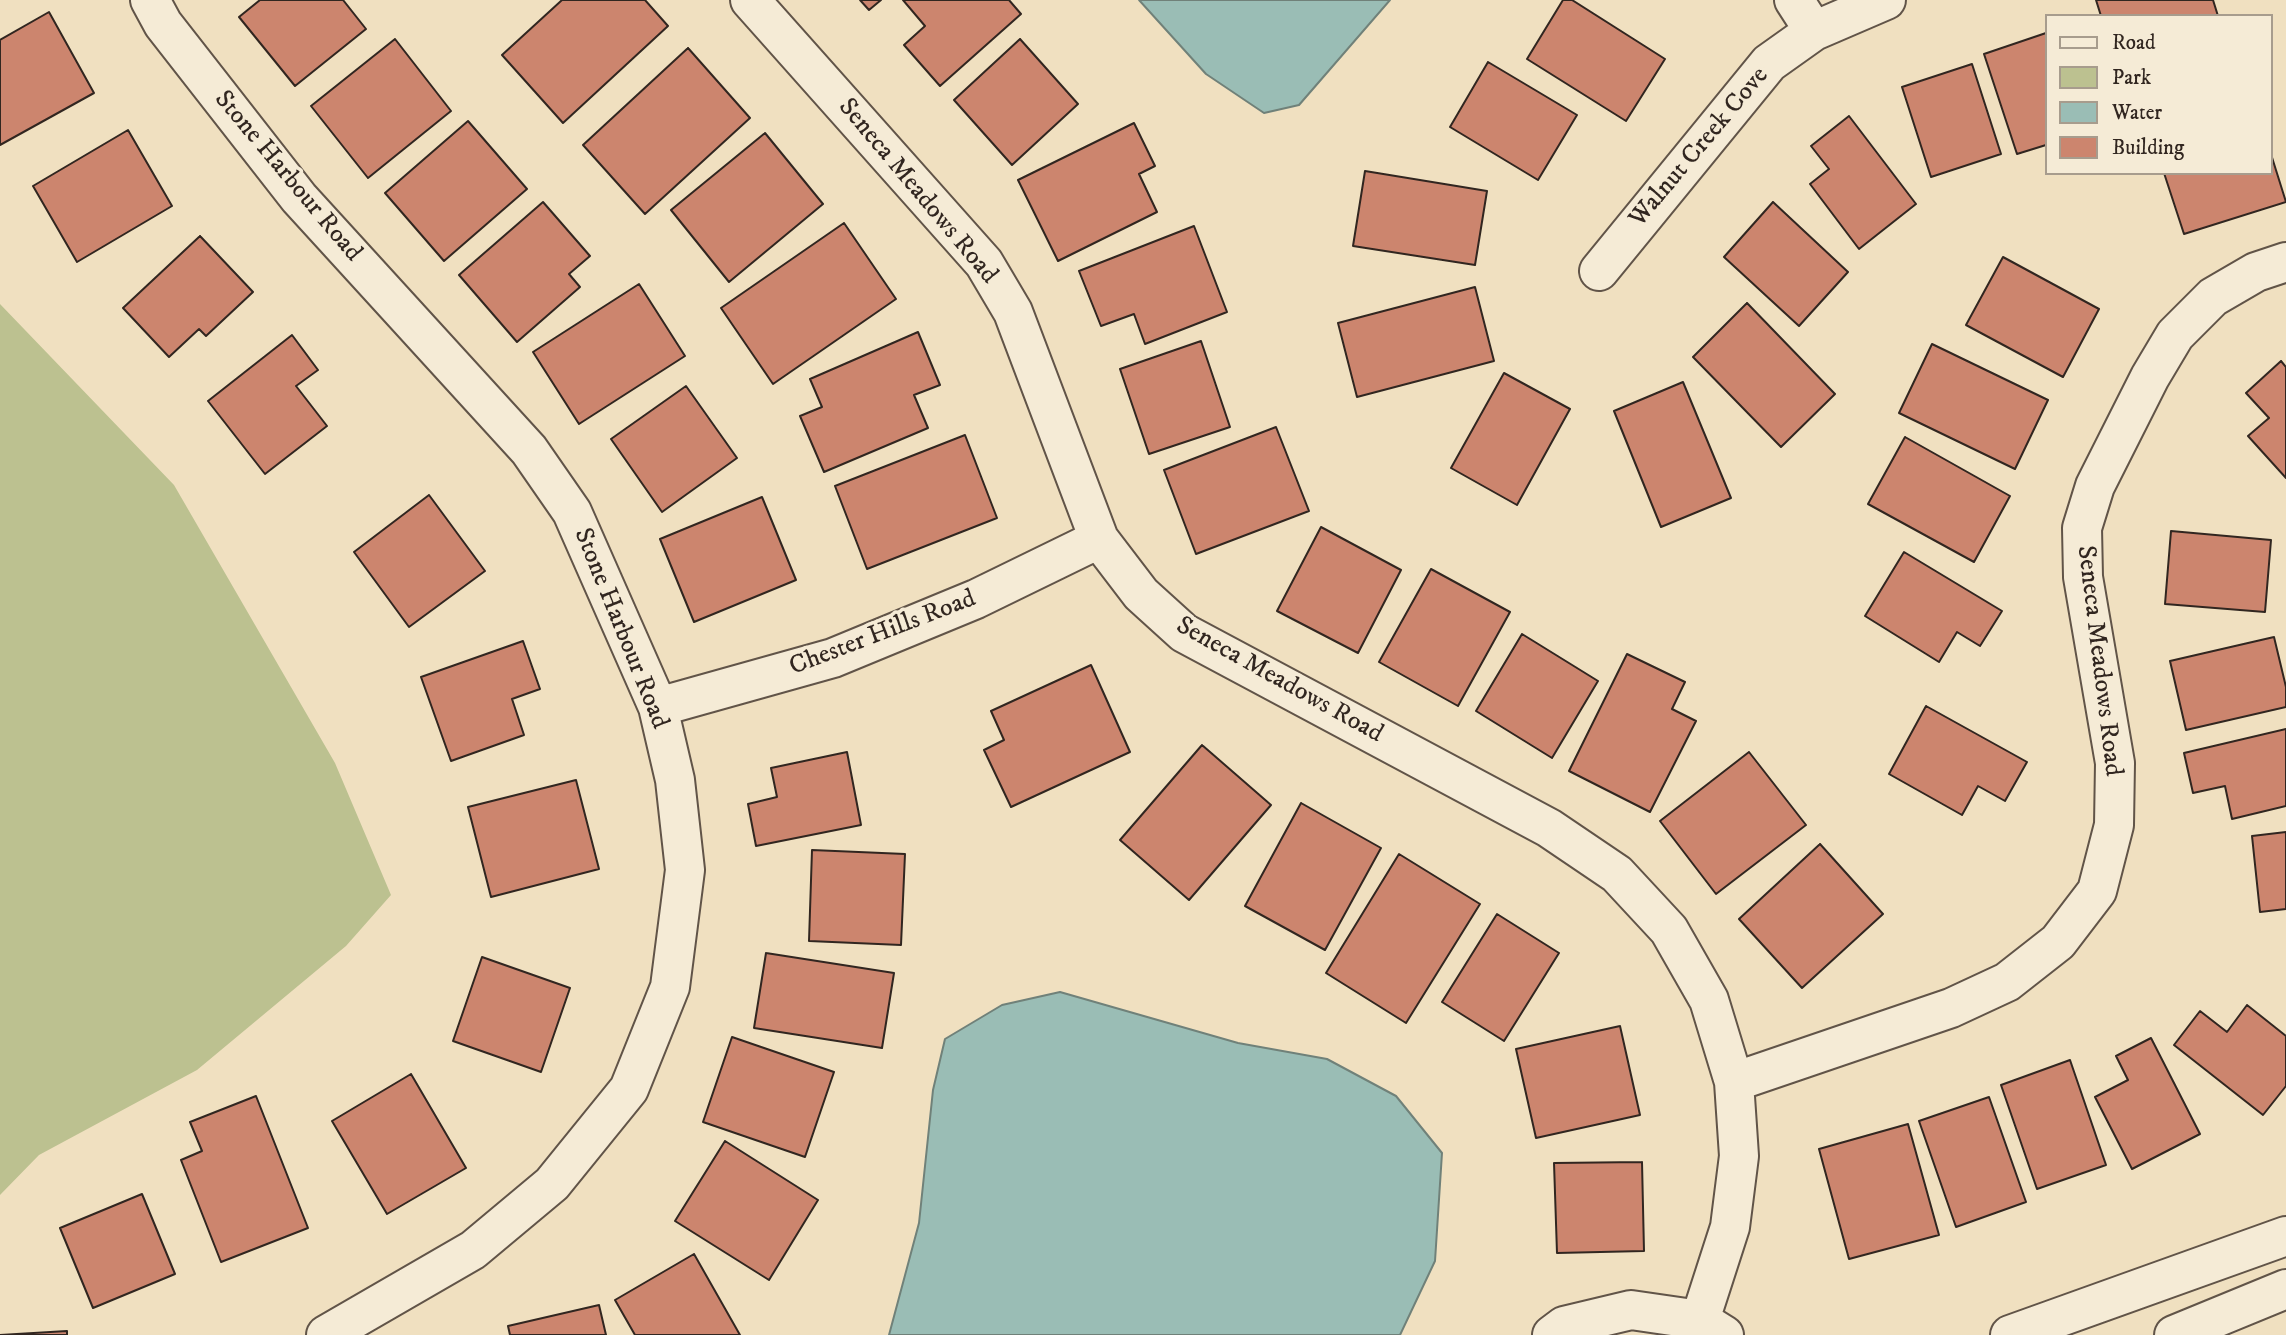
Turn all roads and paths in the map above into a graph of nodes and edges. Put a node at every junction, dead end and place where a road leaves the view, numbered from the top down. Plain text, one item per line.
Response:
1 (150, 0) edge
2 (750, 0) edge
3 (1886, 0) edge
4 (1804, 16) edge
5 (2286, 262) edge
6 (1599, 271) dead end
7 (1099, 539) junction
8 (658, 707) junction
9 (1734, 1082) junction
10 (2286, 1236) edge
11 (2286, 1289) edge
12 (1712, 1328) edge
13 (326, 1335) edge
14 (1552, 1335) edge
15 (2010, 1335) edge
16 (2174, 1335) edge

1 - 8 street, Stone Harbour Road
2 - 7 street, Seneca Meadows Road
3 - 4 street, Walnut Creek Cove
4 - 6 street, Walnut Creek Cove
5 - 9 street, Seneca Meadows Road
7 - 8 street, Chester Hills Road
7 - 9 street, Seneca Meadows Road
8 - 13 street, Stone Harbour Road
9 - 12 street, Seneca Meadows Road
10 - 15 street
11 - 16 street
12 - 14 street

